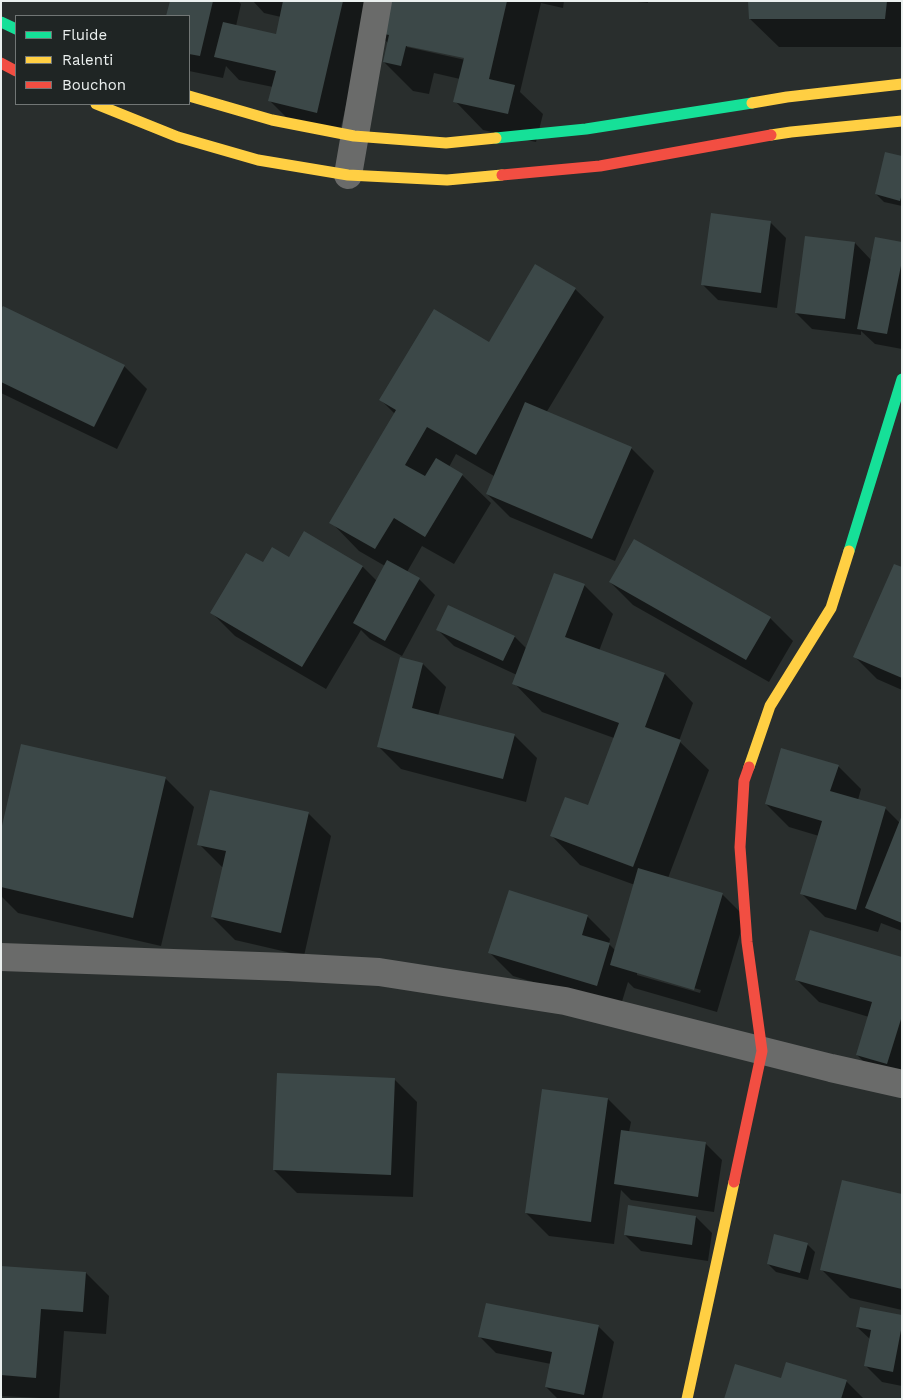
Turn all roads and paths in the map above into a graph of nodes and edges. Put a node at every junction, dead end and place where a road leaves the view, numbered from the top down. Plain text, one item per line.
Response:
1 (378, 1) edge
2 (1, 22) edge
3 (15, 29) edge
4 (1, 63) edge
5 (15, 70) edge
6 (902, 84) edge
7 (190, 96) edge
8 (98, 105) edge
9 (902, 121) edge
10 (354, 136) junction
11 (348, 175) junction
12 (902, 379) edge
13 (1, 957) edge
14 (762, 1051) junction
15 (902, 1084) edge
16 (687, 1399) edge

1 - 10 street
2 - 3 main road
4 - 5 main road
6 - 10 main road
7 - 10 main road
8 - 11 main road
9 - 11 main road
10 - 11 street
12 - 14 main road
13 - 14 street
14 - 15 street
14 - 16 main road

